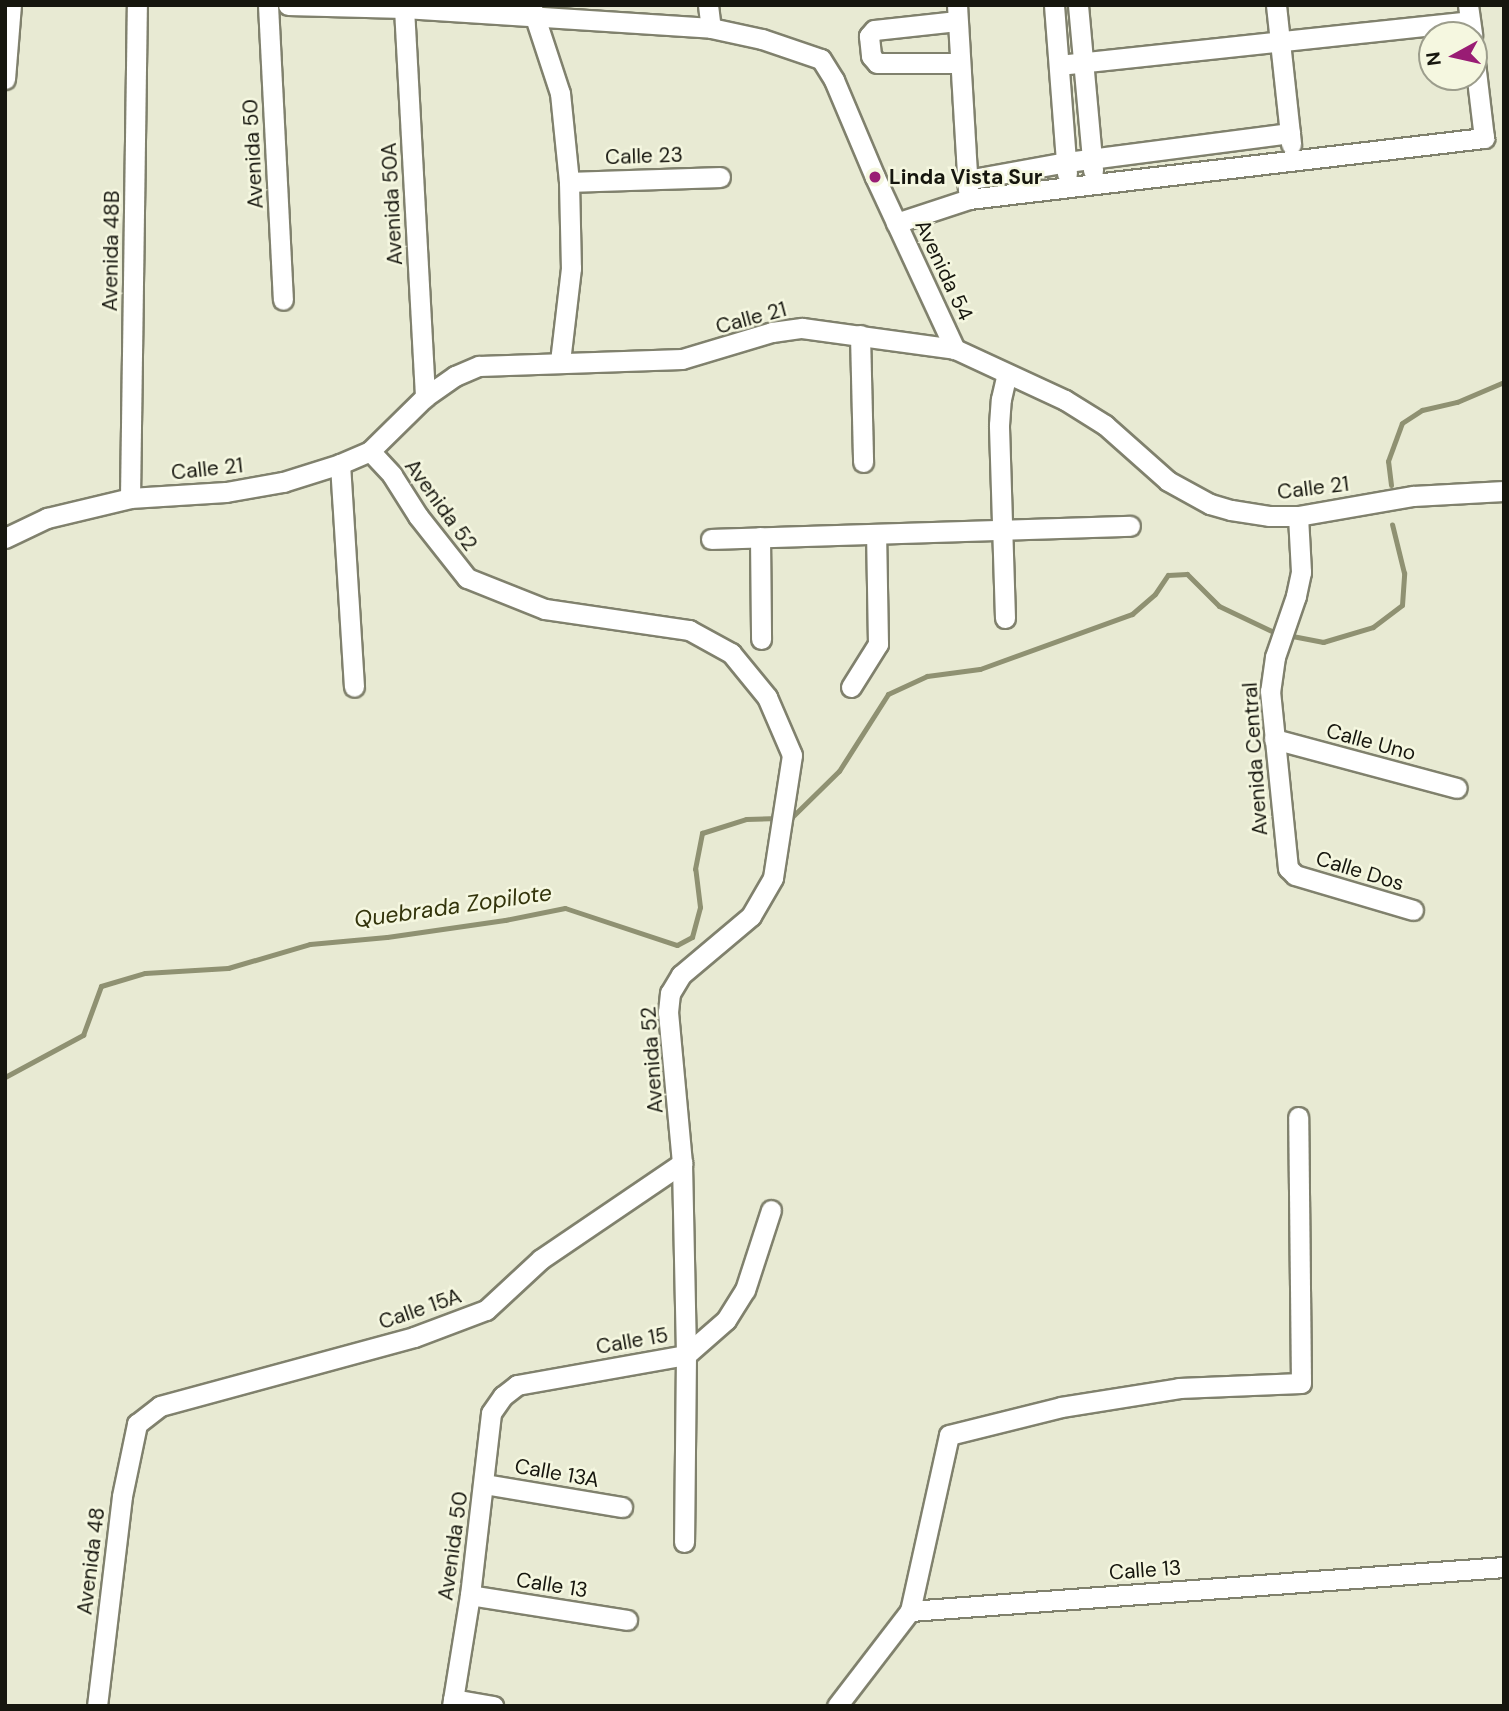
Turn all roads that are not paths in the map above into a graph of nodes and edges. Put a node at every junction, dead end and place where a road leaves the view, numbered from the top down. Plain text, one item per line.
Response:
1 (11, 5) edge
2 (137, 5) edge
3 (268, 5) edge
4 (288, 5) edge
5 (708, 5) edge
6 (1054, 5) edge
7 (1078, 5) edge
8 (1276, 5) edge
9 (317, 6) edge
10 (404, 8) junction
11 (533, 11) edge
12 (957, 13) edge
13 (1418, 27) edge
14 (711, 29) junction
15 (1282, 41) junction
16 (1083, 62) junction
17 (959, 63) junction
18 (1059, 65) junction
19 (5, 79) edge
20 (1478, 91) edge
21 (1290, 133) junction
22 (1093, 159) junction
23 (1292, 159) junction
24 (1067, 162) junction
25 (720, 177) dead end
26 (569, 182) junction
27 (1094, 182) junction
28 (1068, 185) junction
29 (968, 189) junction
30 (896, 223) junction
31 (283, 300) dead end
32 (860, 335) junction
33 (956, 349) junction
34 (560, 362) junction
35 (1007, 374) junction
36 (425, 397) junction
37 (370, 451) junction
38 (863, 462) dead end
39 (340, 464) junction
40 (1504, 491) edge
41 (130, 498) junction
42 (1298, 516) junction
43 (5, 526) edge
44 (1130, 526) dead end
45 (1002, 530) junction
46 (876, 534) junction
47 (6, 537) edge
48 (760, 537) junction
49 (710, 539) dead end
50 (1005, 618) dead end
51 (761, 639) dead end
52 (354, 687) dead end
53 (851, 687) dead end
54 (1274, 739) junction
55 (1457, 788) dead end
56 (1295, 875) joint
57 (1413, 910) dead end
58 (1298, 1117) dead end
59 (682, 1163) junction
60 (771, 1210) dead end
61 (686, 1355) junction
62 (503, 1396) joint
63 (137, 1424) joint
64 (484, 1484) junction
65 (622, 1507) dead end
66 (684, 1542) dead end
67 (1504, 1567) edge
68 (470, 1595) junction
69 (910, 1611) junction
70 (627, 1620) dead end
71 (453, 1703) edge
72 (97, 1706) edge
73 (493, 1706) edge
74 (837, 1706) edge

1 - 19 street
2 - 41 street, Avenida 48B
3 - 31 street, Avenida 50
4 - 9 street
5 - 14 street
6 - 18 street
7 - 16 street
8 - 15 street
9 - 10 street
10 - 11 street
10 - 36 street, Avenida 50A
11 - 14 street
11 - 26 street
12 - 17 street
12 - 17 street
13 - 15 street
14 - 30 street, Avenida 54
15 - 16 street
15 - 21 street
16 - 18 street
16 - 22 street
17 - 29 street
18 - 24 street
20 - 23 street
21 - 22 street
21 - 23 street
22 - 24 street
22 - 27 street
23 - 27 street
24 - 28 street
24 - 29 street
25 - 26 street, Calle 23
26 - 34 street
27 - 28 street
28 - 29 street
29 - 30 street
30 - 33 street, Avenida 54
32 - 33 street, Calle 21
32 - 34 street, Calle 21
32 - 38 street
33 - 35 street, Calle 21
34 - 36 street, Calle 21
35 - 42 street, Calle 21
35 - 45 street
36 - 37 street, Calle 21
37 - 39 street, Calle 21
37 - 59 street, Avenida 52
39 - 41 street, Calle 21
39 - 52 street
40 - 42 street, Calle 21
41 - 47 street, Calle 21
42 - 54 street, Avenida Central
43 - 47 street
44 - 45 street
45 - 46 street
45 - 50 street
46 - 48 street
46 - 53 street
48 - 49 street
48 - 51 street
54 - 55 street, Calle Uno
54 - 56 street, Avenida Central
56 - 57 street, Calle Dos
58 - 69 street
59 - 61 street, Avenida 52
59 - 63 street, Calle 15A
60 - 61 street, Calle 15
61 - 62 street, Calle 15
61 - 66 street, Avenida 52
62 - 64 street, Avenida 50
63 - 72 street, Avenida 48
64 - 65 street, Calle 13A
64 - 68 street, Avenida 50
67 - 69 street, Calle 13
68 - 70 street, Calle 13
68 - 71 street, Avenida 50
69 - 74 street
71 - 73 street

